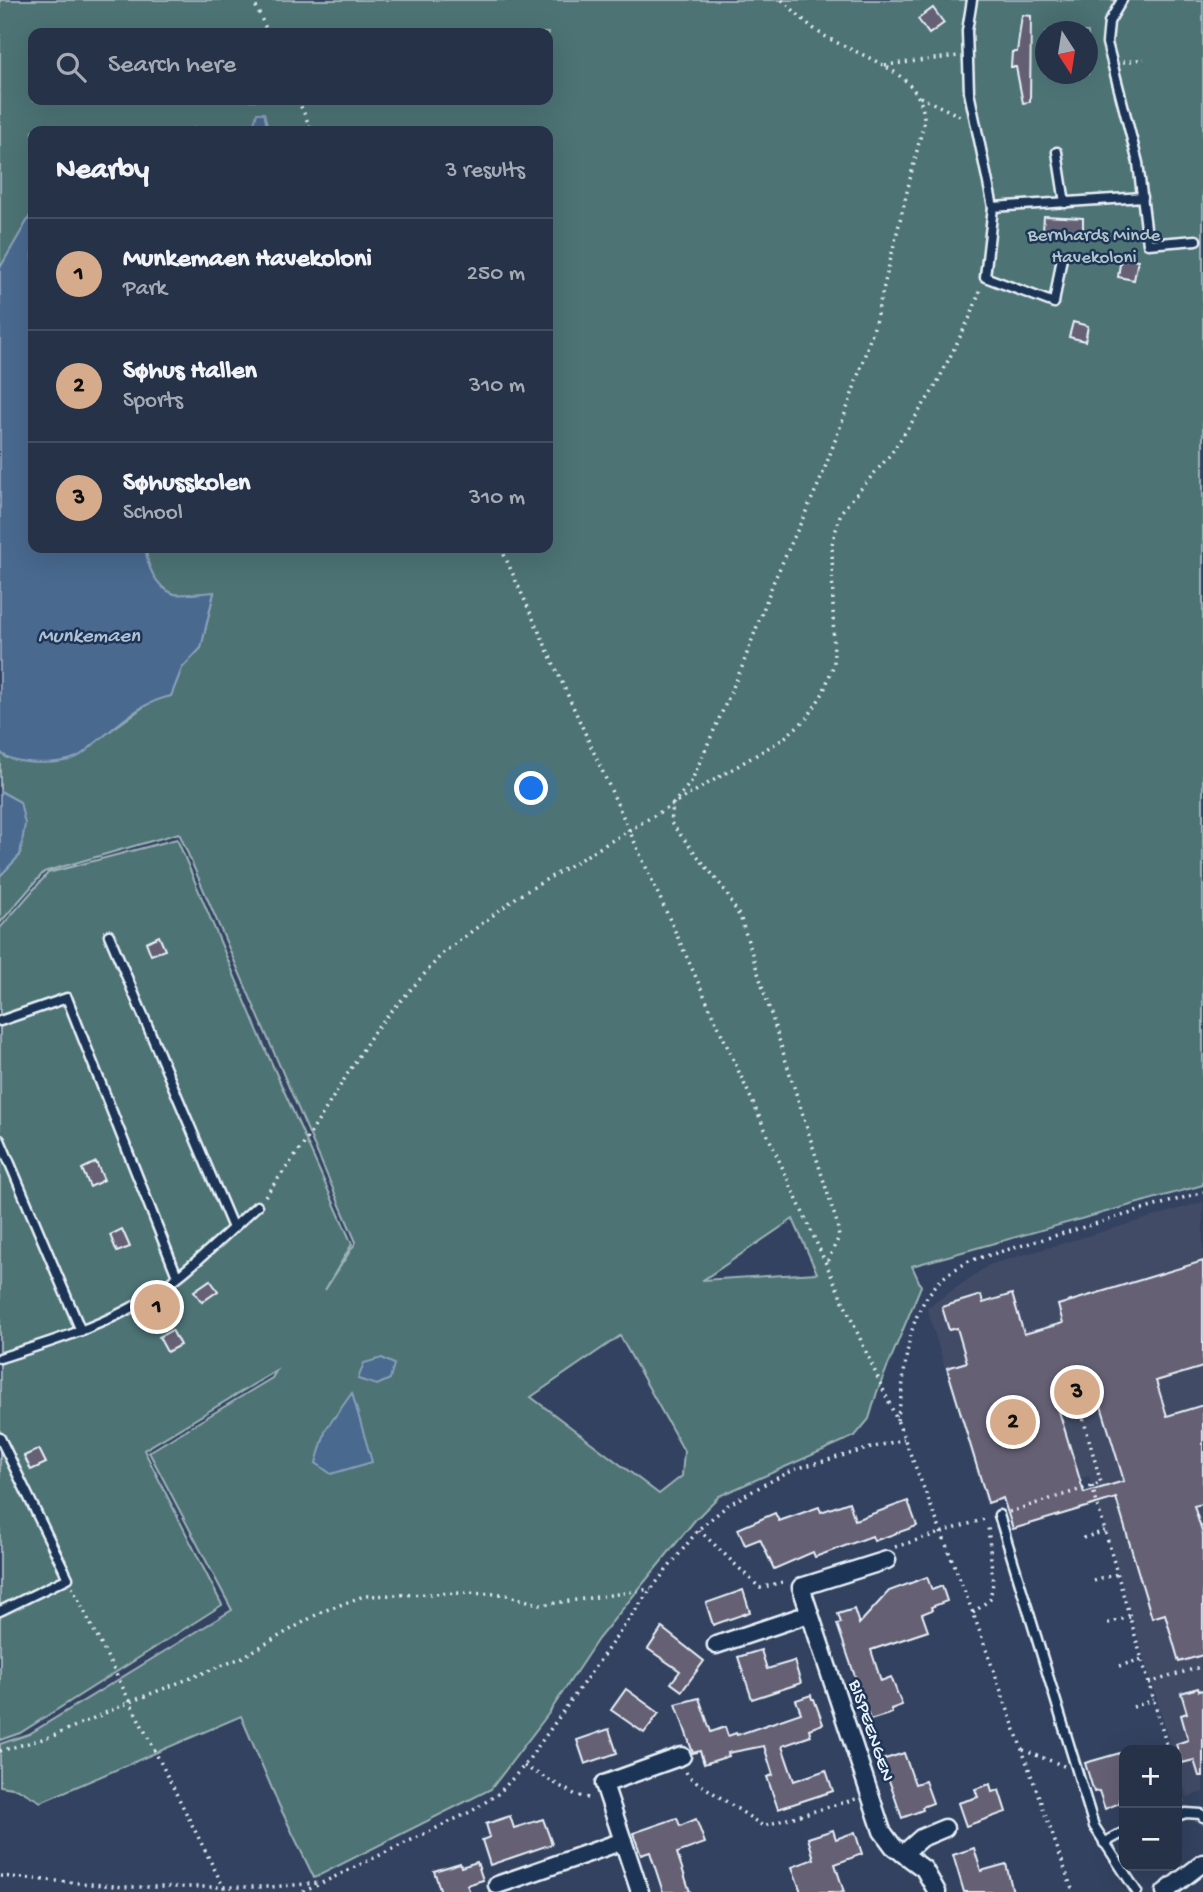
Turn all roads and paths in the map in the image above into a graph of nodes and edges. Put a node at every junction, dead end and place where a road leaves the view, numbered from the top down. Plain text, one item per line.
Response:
1 (253, 0) edge
2 (782, 0) edge
3 (972, 0) edge
4 (1122, 0) edge
5 (266, 28) edge
6 (967, 55) junction
7 (1144, 60) dead end
8 (1111, 64) junction
9 (883, 65) junction
10 (920, 96) junction
11 (300, 105) edge
12 (974, 122) junction
13 (310, 126) edge
14 (1057, 152) dead end
15 (1143, 197) junction
16 (1065, 204) junction
17 (993, 208) junction
18 (1196, 240) dead end
19 (1062, 257) dead end
20 (985, 277) junction
21 (503, 553) edge
22 (673, 804) junction
23 (629, 829) junction
24 (109, 935) dead end
25 (0, 1021) edge
26 (0, 1140) edge
27 (1203, 1192) edge
28 (257, 1206) joint
29 (233, 1228) junction
30 (826, 1264) junction
31 (177, 1276) junction
32 (81, 1331) junction
33 (0, 1358) edge
34 (1076, 1392) dead end
35 (897, 1420) junction
36 (0, 1438) edge
37 (904, 1439) junction
38 (4, 1455) edge
39 (1092, 1486) junction
40 (999, 1515) junction
41 (988, 1519) junction
42 (1203, 1525) edge
43 (699, 1530) junction
44 (1105, 1531) junction
45 (1203, 1531) edge
46 (942, 1533) junction
47 (1083, 1538) dead end
48 (887, 1560) joint
49 (1117, 1574) junction
50 (68, 1578) junction
51 (1094, 1581) dead end
52 (800, 1587) junction
53 (652, 1589) junction
54 (0, 1611) edge
55 (973, 1613) junction
56 (809, 1614) junction
57 (1130, 1617) junction
58 (1108, 1623) dead end
59 (716, 1645) dead end
60 (1142, 1659) junction
61 (1119, 1666) dead end
62 (1203, 1666) edge
63 (1149, 1683) junction
64 (1154, 1700) junction
65 (130, 1702) junction
66 (1133, 1707) dead end
67 (1167, 1745) edge
68 (1023, 1750) junction
69 (0, 1751) edge
70 (682, 1756) joint
71 (524, 1766) junction
72 (1076, 1771) junction
73 (608, 1794) junction
74 (870, 1795) junction
75 (1182, 1798) edge
76 (1186, 1813) junction
77 (1182, 1814) edge
78 (1203, 1817) edge
79 (945, 1828) dead end
80 (1119, 1835) edge
81 (623, 1841) junction
82 (1104, 1843) junction
83 (903, 1854) junction
84 (1203, 1863) edge
85 (0, 1876) edge
86 (323, 1882) junction
87 (497, 1885) dead end
88 (224, 1888) junction
89 (126, 1890) edge
90 (303, 1892) edge
91 (640, 1892) edge
92 (937, 1892) edge
93 (1073, 1892) edge
94 (1137, 1892) edge
95 (1165, 1892) edge

1 - 5 path
2 - 9 path
3 - 6 lane
4 - 8 lane
6 - 9 path
6 - 12 lane
7 - 8 path
8 - 15 lane
9 - 10 path
10 - 12 path
10 - 22 path
11 - 13 path
12 - 17 lane
14 - 16 lane
15 - 16 lane
15 - 18 lane
16 - 17 lane
17 - 20 lane
19 - 20 lane
20 - 22 path
21 - 23 path
22 - 23 path
22 - 30 path
23 - 28 path
23 - 30 path
24 - 29 lane
25 - 31 lane
26 - 32 lane
27 - 35 path
28 - 29 lane
29 - 31 lane
30 - 35 path
31 - 32 lane
32 - 33 lane
34 - 39 path
35 - 37 path
36 - 38 lane
37 - 43 path
37 - 46 path
38 - 50 lane
39 - 40 path
39 - 44 path
40 - 41 path
40 - 72 lane
41 - 46 path
41 - 55 path
42 - 45 path
43 - 52 path
43 - 53 path
44 - 47 path
44 - 49 path
46 - 48 path
46 - 55 path
48 - 52 street
49 - 51 path
49 - 57 path
50 - 54 lane
50 - 65 path
52 - 56 street, BISPEENGEN
53 - 65 path
53 - 71 path
55 - 68 path
56 - 59 street
56 - 74 street, BISPEENGEN
57 - 58 path
57 - 60 path
60 - 61 path
60 - 63 path
62 - 63 path
63 - 64 path
64 - 66 path
64 - 67 path
65 - 69 path
65 - 88 path
68 - 72 path
68 - 93 path
70 - 73 street
70 - 74 path
71 - 73 path
71 - 86 path
72 - 82 lane
73 - 81 street
74 - 83 street, BISPEENGEN
75 - 76 path
76 - 77 lane
76 - 78 lane
79 - 83 street
80 - 82 lane
81 - 87 street
81 - 91 street
82 - 94 lane
83 - 92 street, BISPEENGEN
84 - 95 street
85 - 89 path
86 - 88 path
86 - 90 path
88 - 89 path

